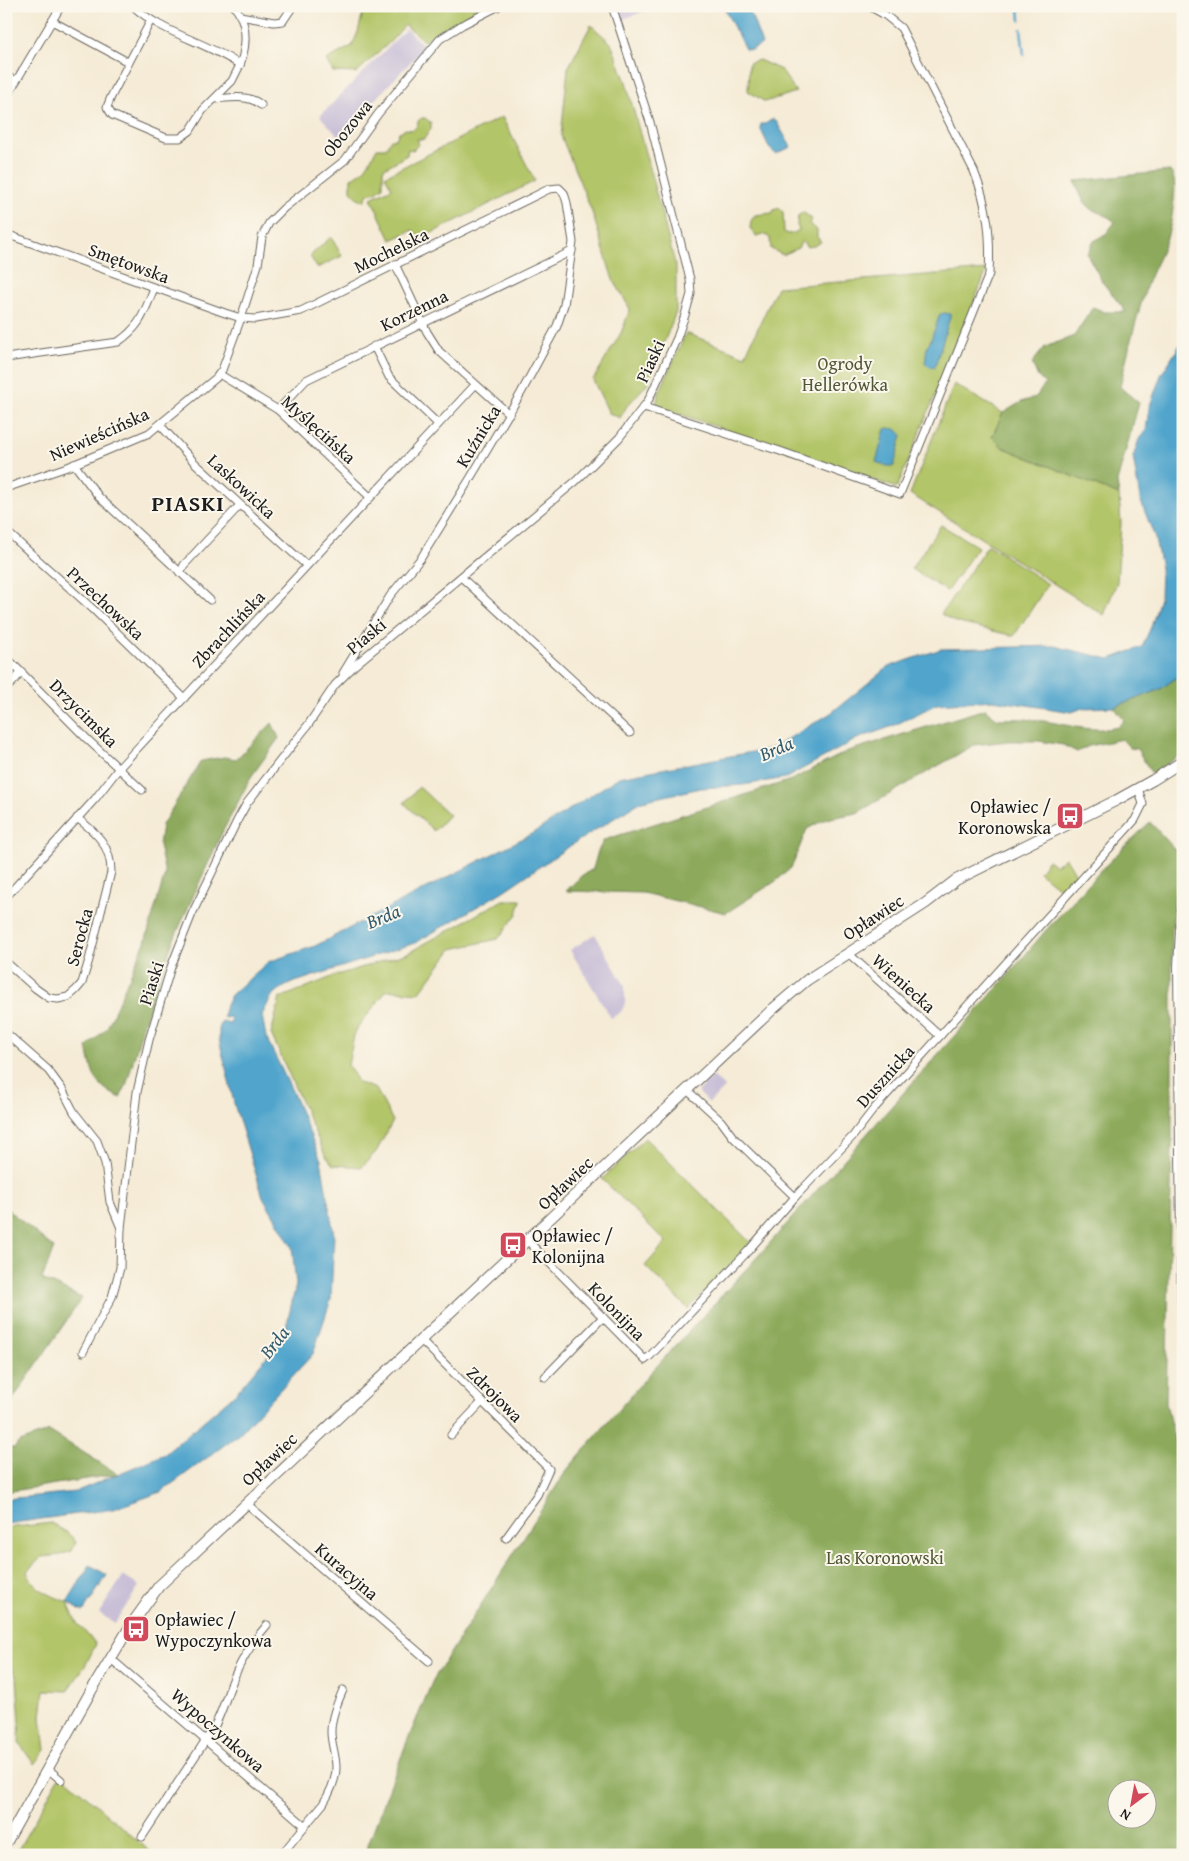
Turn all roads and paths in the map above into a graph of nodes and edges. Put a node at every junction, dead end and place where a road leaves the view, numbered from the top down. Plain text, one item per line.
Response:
1 (61, 6) edge
2 (133, 6) edge
3 (234, 6) edge
4 (292, 6) edge
5 (499, 6) edge
6 (612, 6) edge
7 (869, 6) edge
8 (240, 16) junction
9 (151, 20) junction
10 (52, 21) junction
11 (128, 62) junction
12 (240, 65) junction
13 (6, 76) edge
14 (16, 81) junction
15 (6, 98) edge
16 (214, 99) junction
17 (261, 105) dead end
18 (549, 189) joint
19 (6, 234) edge
20 (572, 251) junction
21 (395, 264) junction
22 (154, 288) junction
23 (241, 318) junction
24 (423, 323) junction
25 (374, 346) junction
26 (6, 358) edge
27 (219, 374) junction
28 (476, 386) junction
29 (644, 407) junction
30 (278, 410) junction
31 (509, 414) junction
32 (438, 424) junction
33 (160, 426) junction
34 (74, 464) junction
35 (6, 488) edge
36 (370, 497) junction
37 (240, 505) junction
38 (6, 532) edge
39 (306, 566) junction
40 (180, 572) junction
41 (461, 577) junction
42 (210, 600) dead end
43 (6, 657) edge
44 (22, 672) junction
45 (335, 685) junction
46 (6, 689) edge
47 (184, 698) junction
48 (630, 733) dead end
49 (1183, 761) edge
50 (119, 768) junction
51 (1138, 788) junction
52 (142, 790) dead end
53 (77, 818) junction
54 (6, 897) edge
55 (1183, 898) edge
56 (848, 953) junction
57 (6, 962) edge
58 (6, 1033) edge
59 (940, 1036) junction
60 (687, 1090) junction
61 (795, 1197) junction
62 (121, 1228) junction
63 (527, 1240) junction
64 (603, 1317) junction
65 (1183, 1332) edge
66 (420, 1339) junction
67 (83, 1352) dead end
68 (644, 1360) joint
69 (545, 1377) dead end
70 (482, 1402) junction
71 (451, 1435) dead end
72 (246, 1503) junction
73 (506, 1538) dead end
74 (267, 1625) dead end
75 (110, 1658) junction
76 (429, 1661) dead end
77 (343, 1690) dead end
78 (206, 1739) junction
79 (48, 1769) junction
80 (61, 1780) dead end
81 (305, 1826) junction
82 (142, 1837) dead end
83 (6, 1843) edge
84 (281, 1855) edge

1 - 10 street
2 - 9 street
3 - 8 street
4 - 8 street
5 - 23 street, Obozowa
6 - 29 street, Piaski
7 - 29 street
8 - 12 street
9 - 11 street
9 - 12 street
10 - 11 street
10 - 14 street
11 - 16 street
12 - 16 street
13 - 14 street
14 - 15 street
16 - 17 street
18 - 20 street, Kuźnicka
18 - 21 street, Mochelska
19 - 22 street, Smętowska
20 - 24 street, Korzenna
20 - 31 street, Kuźnicka
21 - 23 street, Mochelska
21 - 24 street
22 - 23 street, Smętowska
22 - 26 street
23 - 27 street, Niewieścińska
24 - 25 street, Korzenna
24 - 28 street
25 - 30 street, Korzenna
25 - 32 street
27 - 30 street, Myślęcińska
27 - 33 street, Niewieścińska
28 - 31 street
28 - 32 street, Zbrachlińska
29 - 41 street, Piaski
30 - 36 street, Myślęcińska
31 - 45 street, Kuźnicka
32 - 36 street, Zbrachlińska
33 - 34 street, Niewieścińska
33 - 37 street, Laskowicka
34 - 35 street, Niewieścińska
34 - 40 street
36 - 39 street, Zbrachlińska
37 - 39 street, Laskowicka
37 - 40 street
38 - 47 street, Przechowska
39 - 47 street, Zbrachlińska
40 - 42 street
41 - 45 street, Piaski
41 - 48 street
43 - 44 street, Drzycimska
44 - 46 street
44 - 50 street, Drzycimska
45 - 62 street, Piaski
47 - 50 street, Zbrachlińska
49 - 51 street, Opławiec
50 - 52 street, Drzycimska
50 - 53 street, Zbrachlińska
51 - 56 street, Opławiec
51 - 59 street, Dusznicka
53 - 54 street, Zbrachlińska
53 - 57 street, Serocka
55 - 65 street
56 - 59 street, Wieniecka
56 - 60 street, Opławiec
58 - 62 street
59 - 61 street, Dusznicka
60 - 61 street
60 - 63 street, Opławiec
61 - 68 street, Dusznicka
62 - 67 street, Piaski
63 - 64 street, Kolonijna
63 - 66 street, Opławiec
64 - 68 street, Kolonijna
64 - 69 street
66 - 70 street, Zdrojowa
66 - 72 street, Opławiec
70 - 71 street
70 - 73 street, Zdrojowa
72 - 75 street, Opławiec
72 - 76 street, Kuracyjna
74 - 78 street
75 - 78 street, Wypoczynkowa
75 - 79 street, Opławiec
77 - 81 street
78 - 81 street, Wypoczynkowa
78 - 82 street
79 - 80 street
79 - 83 street, Opławiec
81 - 84 street

